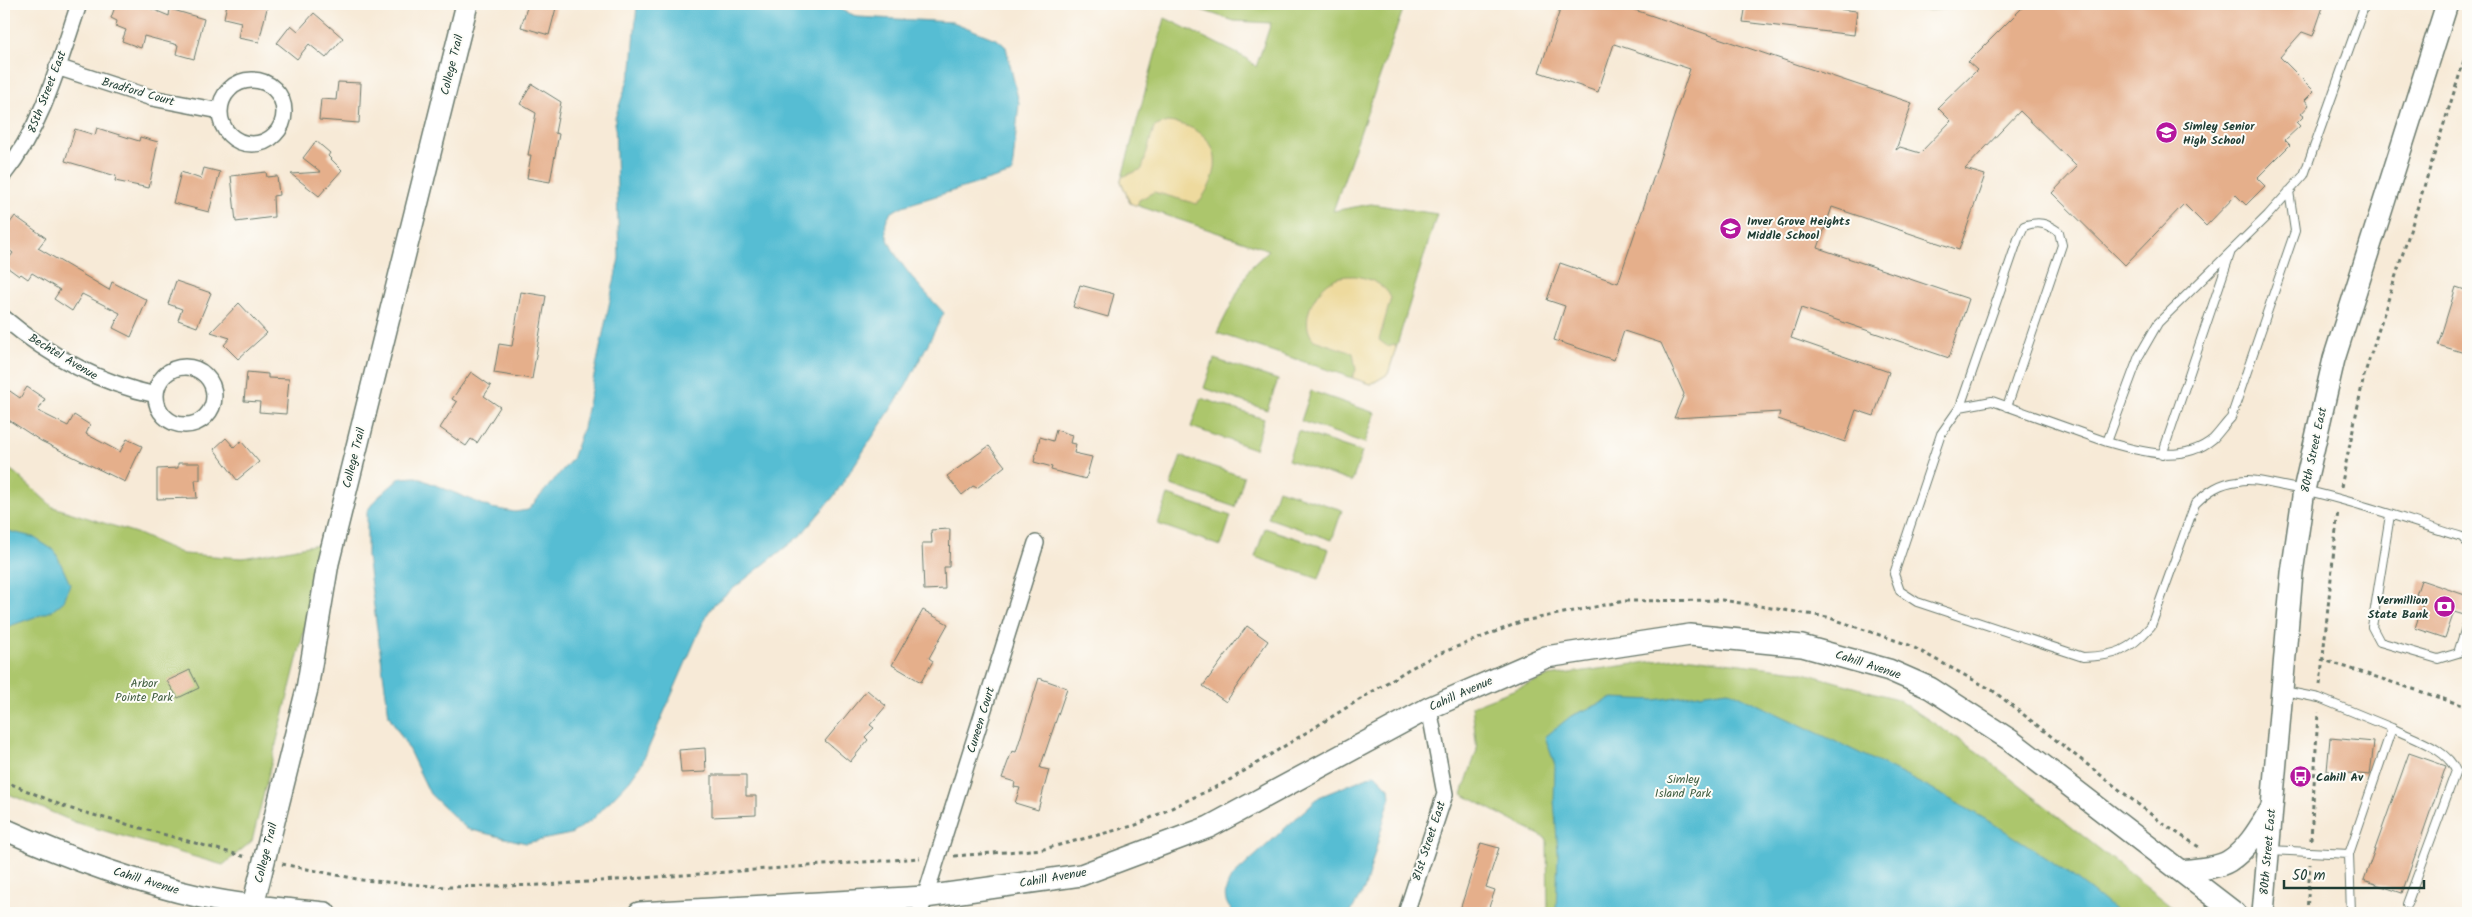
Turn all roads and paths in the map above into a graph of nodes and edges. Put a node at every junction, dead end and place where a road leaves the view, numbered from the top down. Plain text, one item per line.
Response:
1 (79, 4) edge
2 (467, 4) edge
3 (2365, 4) edge
4 (2447, 4) edge
5 (2468, 48) edge
6 (58, 67) junction
7 (220, 112) junction
8 (4, 174) edge
9 (2289, 191) junction
10 (2230, 252) junction
11 (4, 318) edge
12 (156, 395) dead end
13 (1960, 406) junction
14 (2007, 407) junction
15 (2107, 442) junction
16 (2162, 455) junction
17 (2304, 490) junction
18 (2339, 499) junction
19 (2390, 515) junction
20 (1036, 543) dead end
21 (2468, 544) edge
22 (2468, 621) edge
23 (2321, 660) junction
24 (2282, 691) junction
25 (2319, 698) junction
26 (1429, 708) junction
27 (2468, 708) edge
28 (2392, 728) junction
29 (4, 781) edge
30 (2272, 807) junction
31 (4, 828) edge
32 (2269, 850) junction
33 (2310, 851) junction
34 (2350, 854) junction
35 (938, 857) junction
36 (264, 860) junction
37 (2229, 861) junction
38 (2180, 871) junction
39 (2407, 904) dead end
40 (922, 905) edge
41 (252, 909) edge
42 (325, 913) edge
43 (639, 913) edge
44 (1406, 913) edge
45 (2235, 913) edge
46 (2263, 913) edge
47 (2307, 913) edge
48 (2350, 913) edge

1 - 6 street, 85th Street East
2 - 36 street, College Trail
3 - 9 lane
4 - 17 street, 80th Street East
5 - 18 path
6 - 7 street, Bradford Court
6 - 8 street, 85th Street East
7 - 7 street
9 - 10 lane
9 - 16 lane
10 - 15 lane
10 - 16 lane
11 - 12 street, Bechtel Avenue
13 - 14 lane
13 - 14 lane
13 - 17 lane
14 - 15 lane
15 - 16 lane
17 - 18 lane
17 - 24 street, 80th Street East
18 - 19 lane
18 - 23 path
19 - 21 lane
19 - 22 lane
20 - 35 street, Cuneen Court
23 - 25 path
23 - 27 path
24 - 25 lane
24 - 30 street, 80th Street East
25 - 28 lane
25 - 33 path
26 - 38 street, Cahill Avenue
26 - 40 street, Cahill Avenue
26 - 44 street, 81st Street East
28 - 34 lane
28 - 39 lane
29 - 36 path
30 - 32 street, 80th Street East
30 - 37 street
31 - 41 street, Cahill Avenue
32 - 33 lane
32 - 46 street, 80th Street East
33 - 34 lane
33 - 47 path
34 - 48 lane
35 - 36 path
35 - 37 path
35 - 40 street, Cuneen Court
36 - 41 street, College Trail
37 - 38 street
38 - 45 street, Cahill Avenue
40 - 43 street, Cahill Avenue
41 - 42 street, Cahill Avenue

